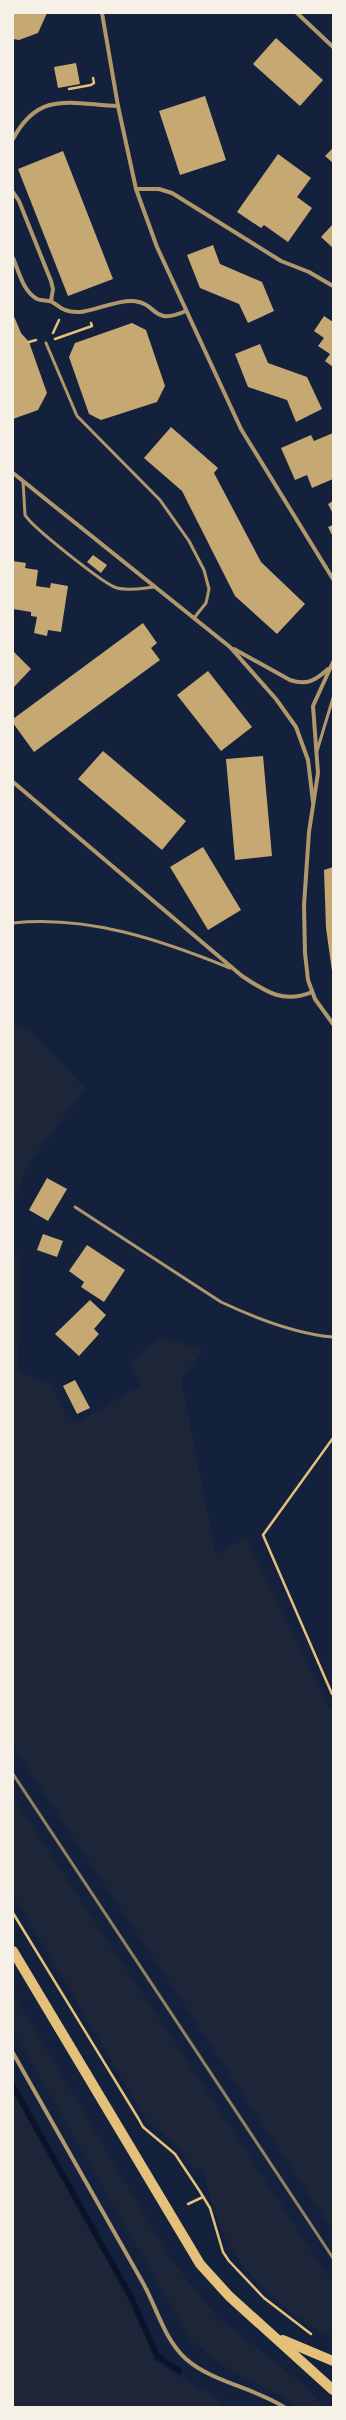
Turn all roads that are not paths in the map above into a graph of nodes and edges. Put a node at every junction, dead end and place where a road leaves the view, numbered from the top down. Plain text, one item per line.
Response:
1 (102, 13) edge
2 (297, 13) edge
3 (333, 47) edge
4 (118, 106) junction
5 (13, 140) edge
6 (136, 189) junction
7 (13, 192) edge
8 (13, 258) edge
9 (333, 286) edge
10 (51, 301) junction
11 (186, 311) junction
12 (46, 343) road end
13 (13, 473) edge
14 (23, 481) junction
15 (333, 579) edge
16 (154, 587) junction
17 (194, 618) junction
18 (230, 647) junction
19 (333, 662) edge
20 (330, 667) junction
21 (333, 698) edge
22 (317, 751) junction
23 (13, 782) edge
24 (313, 802) junction
25 (13, 923) edge
26 (230, 968) junction
27 (312, 992) junction
28 (333, 1024) edge
29 (74, 1207) dead end
30 (333, 1337) edge
31 (13, 1951) edge
32 (13, 2053) edge
33 (270, 2333) junction
34 (333, 2361) edge
35 (333, 2390) edge
36 (284, 2407) edge

1 - 4 street
2 - 3 street
4 - 5 street
4 - 6 street
6 - 9 street
6 - 11 street
7 - 10 street
8 - 10 street
10 - 11 street
11 - 15 street
12 - 17 lane
13 - 14 street
14 - 16 street
14 - 16 lane
16 - 17 street
17 - 18 street
18 - 20 street
18 - 24 street
19 - 20 street
20 - 22 street
21 - 22 lane
22 - 24 street
23 - 26 street
24 - 27 street
25 - 26 lane
26 - 27 street
27 - 28 street
29 - 30 lane
31 - 33 main road
32 - 36 street
33 - 34 main road
33 - 35 main road

